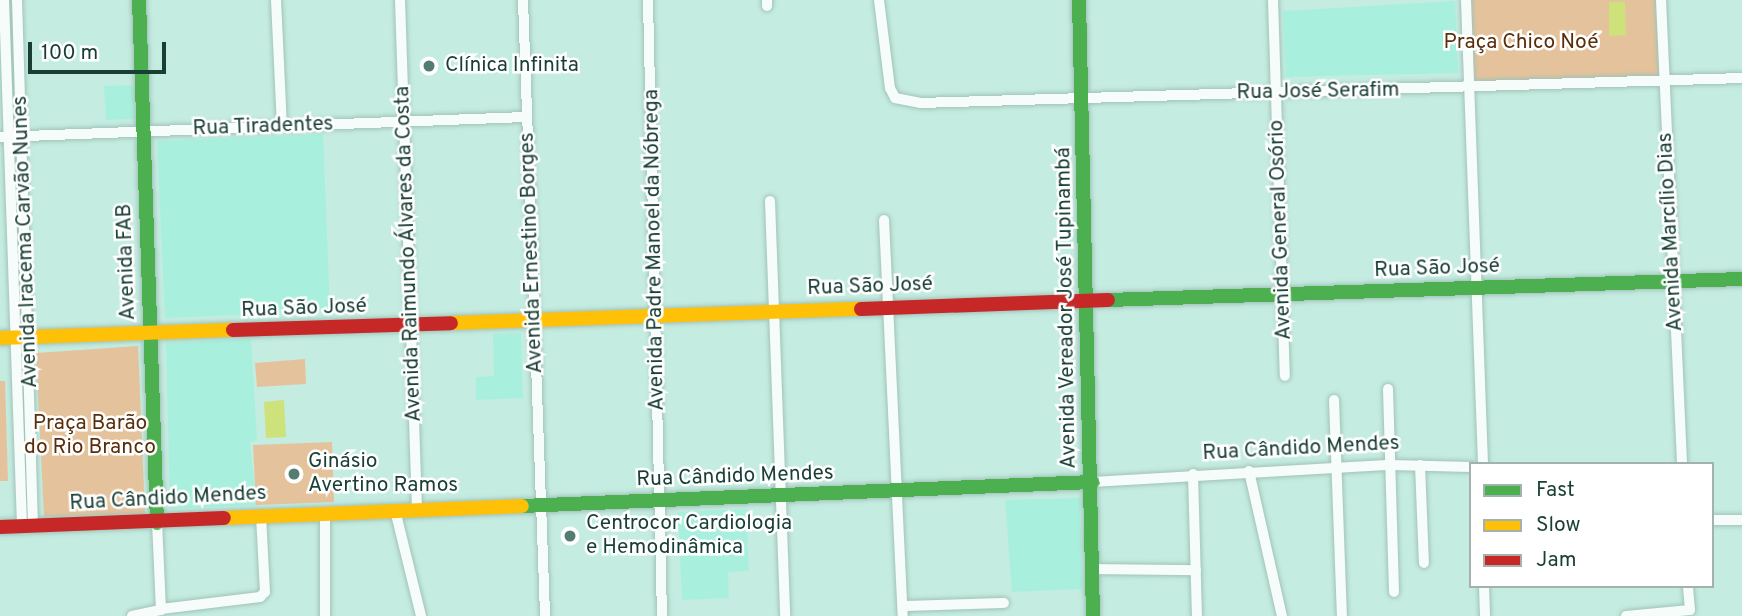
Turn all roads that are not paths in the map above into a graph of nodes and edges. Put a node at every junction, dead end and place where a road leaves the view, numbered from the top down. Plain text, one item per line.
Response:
1 (4, 0) edge
2 (18, 0) edge
3 (139, 0) edge
4 (276, 0) edge
5 (400, 0) edge
6 (523, 0) edge
7 (648, 0) edge
8 (879, 0) edge
9 (1079, 0) edge
10 (1273, 0) edge
11 (1466, 0) edge
12 (1661, 0) edge
13 (1742, 78) edge
14 (1664, 79) junction
15 (1469, 88) junction
16 (1277, 92) junction
17 (1083, 98) junction
18 (526, 117) junction
19 (404, 121) junction
20 (282, 126) junction
21 (143, 132) junction
22 (4, 137) edge
23 (22, 137) junction
24 (770, 201) dead end
25 (884, 220) dead end
26 (1742, 279) edge
27 (1672, 280) junction
28 (1476, 289) junction
29 (1283, 294) junction
30 (1089, 301) junction
31 (889, 307) junction
32 (774, 312) junction
33 (658, 317) junction
34 (535, 320) junction
35 (411, 326) junction
36 (151, 335) junction
37 (0, 338) edge
38 (23, 338) junction
39 (1285, 376) dead end
40 (1388, 389) dead end
41 (1334, 400) dead end
42 (1483, 462) edge
43 (1682, 462) edge
44 (1391, 465) junction
45 (1420, 465) junction
46 (1337, 467) junction
47 (1469, 467) edge
48 (1249, 471) junction
49 (1193, 474) junction
50 (1092, 482) junction
51 (898, 495) junction
52 (660, 499) junction
53 (782, 503) junction
54 (544, 507) junction
55 (417, 509) junction
56 (395, 510) junction
57 (325, 512) junction
58 (261, 516) junction
59 (1714, 520) edge
60 (1742, 520) edge
61 (157, 523) junction
62 (28, 526) junction
63 (0, 527) edge
64 (1424, 563) dead end
65 (1093, 569) junction
66 (1196, 570) junction
67 (1484, 588) edge
68 (1688, 588) edge
69 (1394, 592) dead end
70 (1004, 603) dead end
71 (168, 611) edge
72 (903, 611) edge
73 (132, 616) edge
74 (325, 616) edge
75 (421, 616) edge
76 (545, 616) edge
77 (662, 616) edge
78 (785, 616) edge
79 (1093, 616) edge
80 (1197, 616) edge
81 (1282, 616) edge
82 (1342, 616) edge
83 (1485, 616) edge
84 (1626, 616) edge

1 - 22 street, Avenida Iracema Carvão Nunes
2 - 23 street, Avenida Iracema Carvão Nunes
3 - 21 street, Avenida FAB
4 - 20 street
5 - 19 street, Avenida Raimundo Álvares da Costa
6 - 18 street, Avenida Ernestino Borges
7 - 33 street, Avenida Padre Manoel da Nóbrega
8 - 17 street, Rua José Serafim
9 - 17 street, Avenida Vereador José Tupinambá
10 - 16 street, Avenida General Osório
11 - 15 street
12 - 14 street, Avenida Marcílio Dias
13 - 14 street, Rua José Serafim
14 - 15 street, Rua José Serafim
14 - 27 street, Avenida Marcílio Dias
15 - 16 street, Rua José Serafim
15 - 28 street
16 - 17 street, Rua José Serafim
16 - 29 street, Avenida General Osório
17 - 30 street, Avenida Vereador José Tupinambá
18 - 19 street, Rua Tiradentes
18 - 34 street, Avenida Ernestino Borges
19 - 20 street, Rua Tiradentes
19 - 35 street, Avenida Raimundo Álvares da Costa
20 - 21 street, Rua Tiradentes
21 - 23 street, Rua Tiradentes
21 - 36 street, Avenida FAB
22 - 23 street, Rua Tiradentes
22 - 38 street, Avenida Iracema Carvão Nunes
23 - 38 street, Avenida Iracema Carvão Nunes
24 - 32 street
25 - 31 street
26 - 27 street, Rua São José
27 - 28 street, Rua São José
27 - 43 street, Avenida Marcílio Dias
28 - 29 street, Rua São José
28 - 42 street
29 - 30 street, Rua São José
29 - 39 street, Avenida General Osório
30 - 31 street, Rua São José
30 - 50 street, Avenida Vereador José Tupinambá
31 - 32 street, Rua São José
31 - 51 street
32 - 33 street, Rua São José
32 - 53 street
33 - 34 street, Rua São José
33 - 52 street, Avenida Padre Manoel da Nóbrega
34 - 35 street, Rua São José
34 - 54 street, Avenida Ernestino Borges
35 - 36 street, Rua São José
35 - 55 street, Avenida Raimundo Álvares da Costa
36 - 38 street, Rua São José
36 - 61 street, Avenida FAB
37 - 38 street, Rua São José
38 - 62 street, Avenida Iracema Carvão Nunes
40 - 44 street
41 - 46 street
44 - 45 street, Rua Cândido Mendes
44 - 46 street, Rua Cândido Mendes
44 - 69 street
45 - 47 street, Rua Cândido Mendes
45 - 64 street
46 - 48 street, Rua Cândido Mendes
46 - 82 street
48 - 49 street, Rua Cândido Mendes
48 - 81 street
49 - 50 street, Rua Cândido Mendes
49 - 66 street
50 - 51 street, Rua Cândido Mendes
50 - 65 street, Avenida Vereador José Tupinambá
51 - 53 street, Rua Cândido Mendes
51 - 72 street
52 - 53 street, Rua Cândido Mendes
52 - 54 street, Rua Cândido Mendes
52 - 77 street, Avenida Padre Manoel da Nóbrega
53 - 78 street
54 - 55 street, Rua Cândido Mendes
54 - 76 street, Avenida Ernestino Borges
55 - 56 street, Rua Cândido Mendes
56 - 57 street, Rua Cândido Mendes
56 - 75 street
57 - 58 street, Rua Cândido Mendes
57 - 74 street
58 - 61 street, Rua Cândido Mendes
58 - 71 street
59 - 60 street
61 - 62 street, Rua Cândido Mendes
61 - 71 street
62 - 63 street, Rua Cândido Mendes
65 - 66 street
65 - 79 street, Avenida Vereador José Tupinambá
66 - 80 street
67 - 83 street
68 - 84 street
70 - 72 street
71 - 73 street

